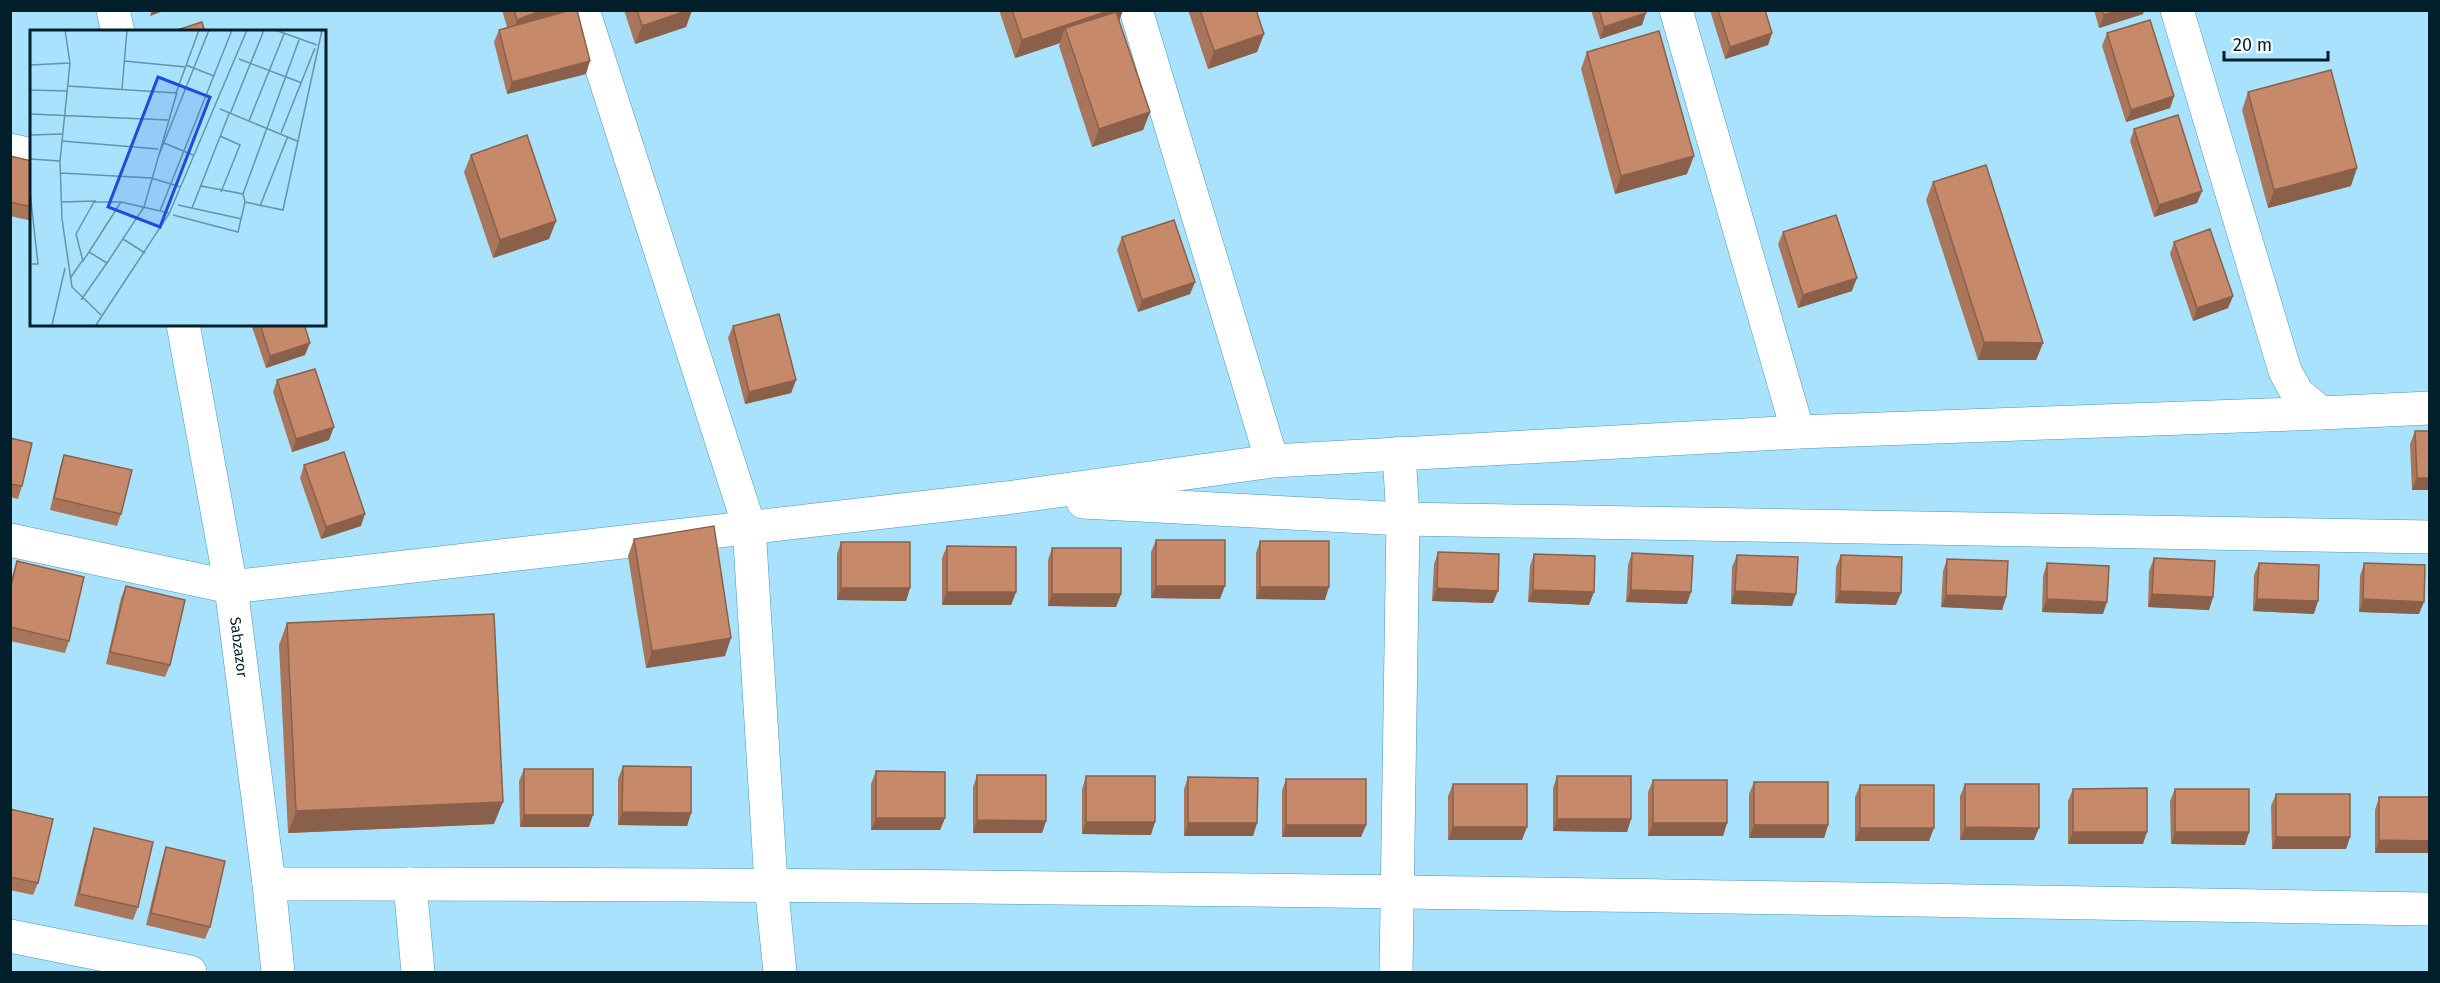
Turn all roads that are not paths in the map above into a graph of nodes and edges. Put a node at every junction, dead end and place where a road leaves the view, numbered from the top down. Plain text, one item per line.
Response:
1 (113, 10) edge
2 (583, 10) edge
3 (1136, 10) edge
4 (1676, 10) edge
5 (2177, 10) edge
6 (118, 30) edge
7 (10, 150) edge
8 (30, 155) edge
9 (183, 326) edge
10 (2430, 408) edge
11 (2321, 413) junction
12 (1798, 432) junction
13 (1399, 453) junction
14 (1272, 461) junction
15 (1006, 498) junction
16 (1403, 519) junction
17 (749, 526) junction
18 (2430, 537) edge
19 (10, 540) edge
20 (231, 587) junction
21 (269, 884) junction
22 (410, 884) junction
23 (771, 884) junction
24 (1399, 891) junction
25 (2430, 909) edge
26 (10, 936) edge
27 (190, 972) edge
28 (278, 972) edge
29 (418, 972) edge
30 (780, 972) edge
31 (1396, 972) edge

1 - 6 street
2 - 17 street
3 - 14 street
4 - 12 street
5 - 11 street
7 - 8 street
9 - 20 street, Sabzazor
10 - 11 street
11 - 12 street
12 - 13 street
13 - 14 street
13 - 16 street
14 - 15 street
15 - 16 street
15 - 17 street
16 - 18 street
16 - 24 street
17 - 20 street
17 - 23 street
19 - 20 street
20 - 21 street, Sabzazor
21 - 22 street
21 - 28 street, Sabzazor
22 - 23 street
22 - 29 street
23 - 24 street
23 - 30 street
24 - 25 street
24 - 31 street
26 - 27 street

